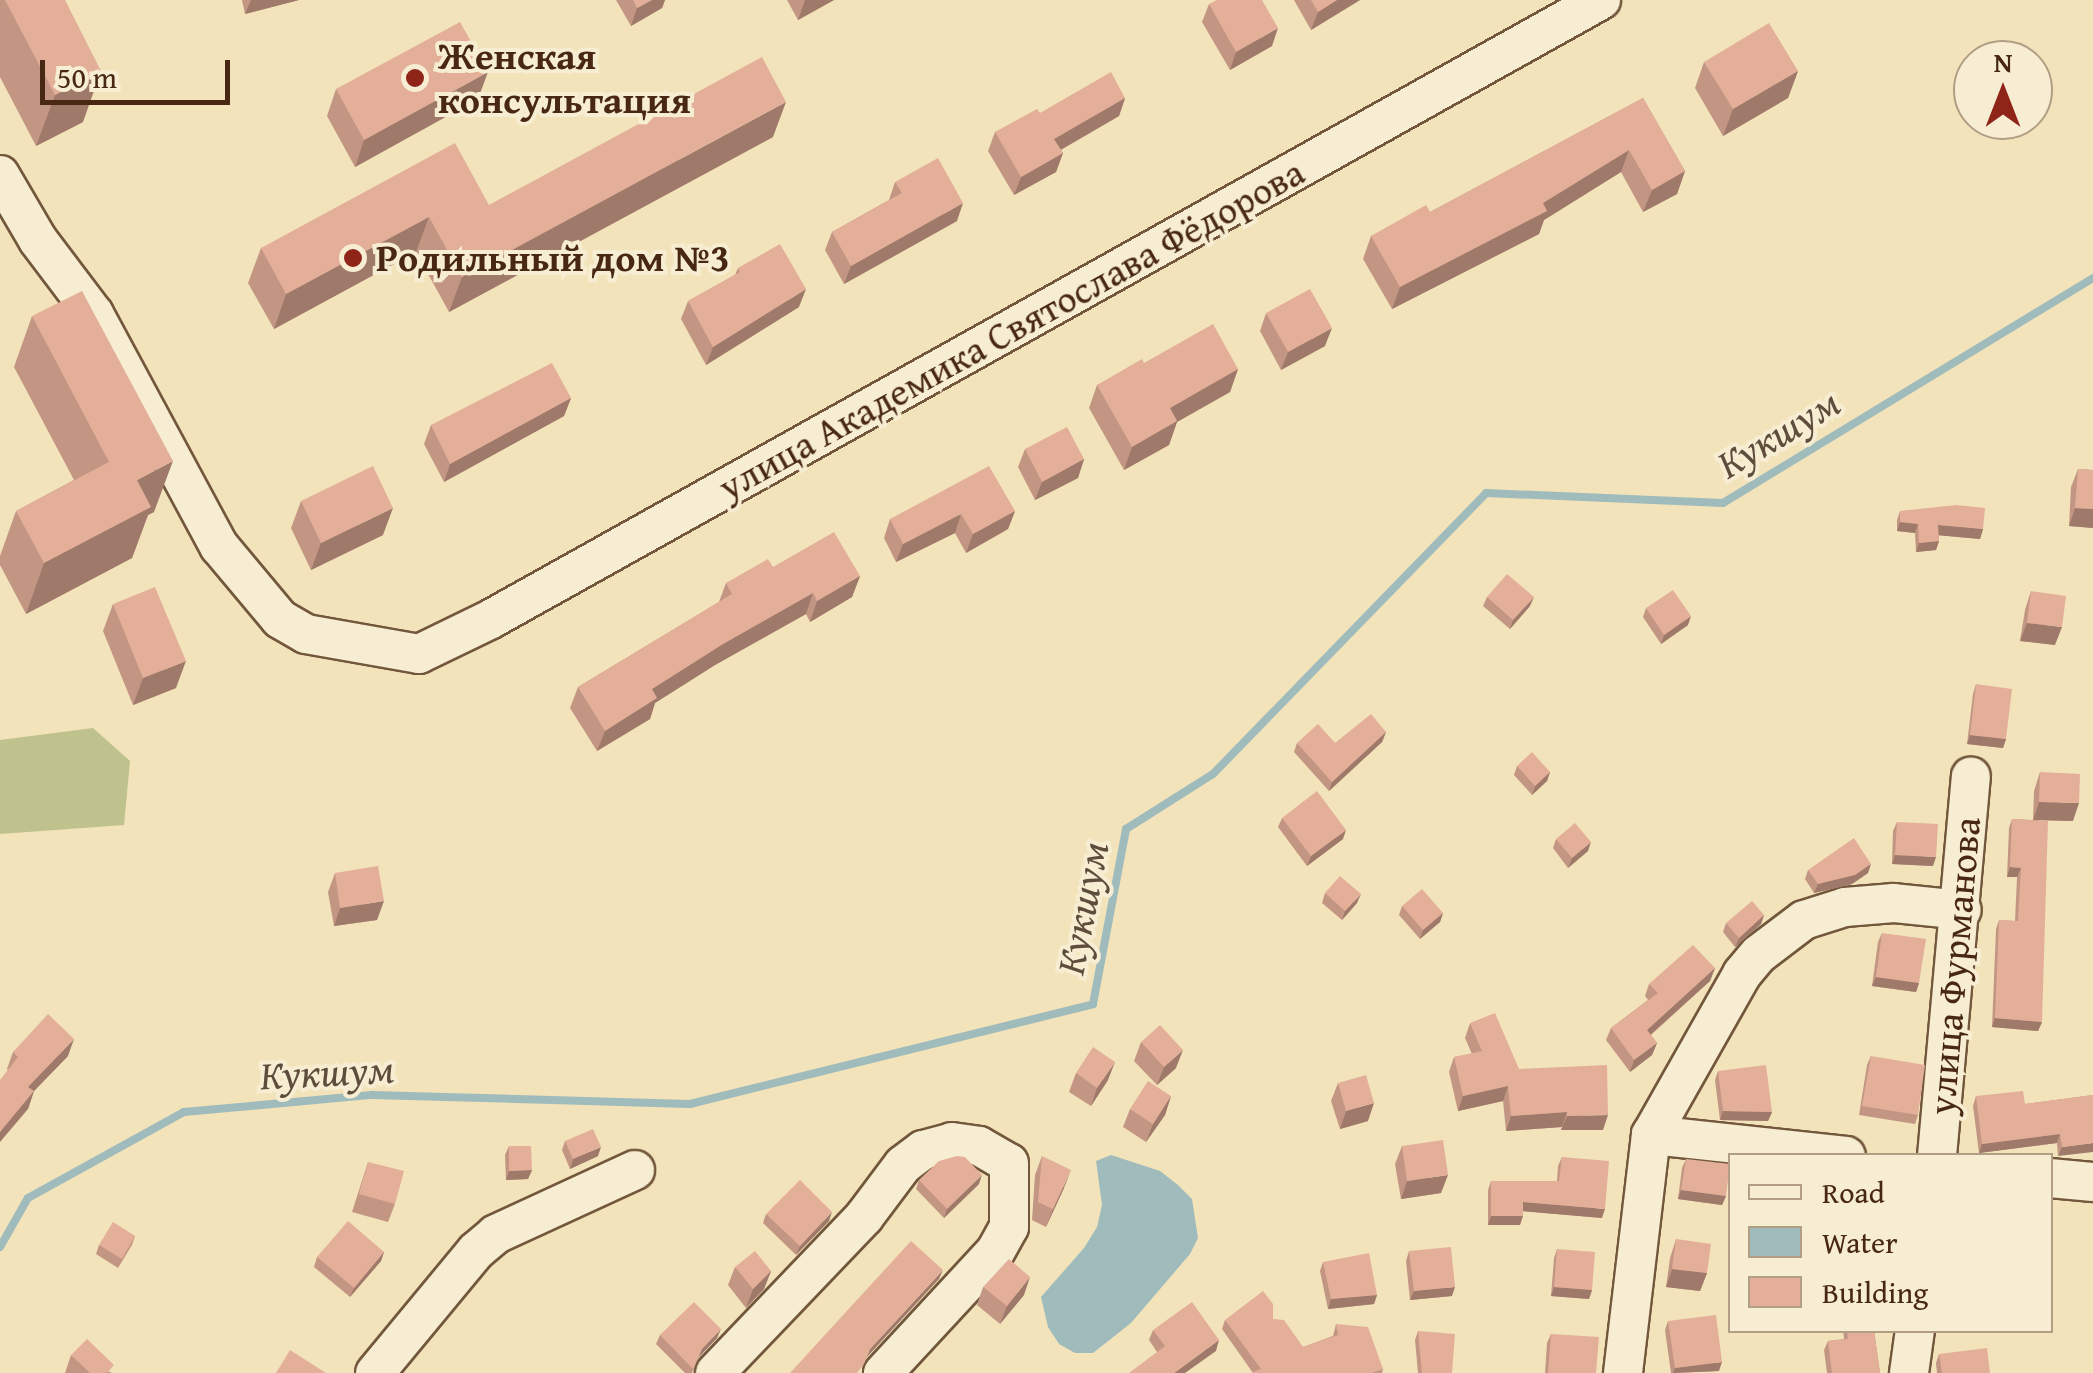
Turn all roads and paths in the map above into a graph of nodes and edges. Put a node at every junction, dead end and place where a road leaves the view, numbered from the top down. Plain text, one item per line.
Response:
1 (1601, 0) edge
2 (0, 175) edge
3 (1971, 776) dead end
4 (1962, 910) junction
5 (1651, 1136) junction
6 (1817, 1153) edge
7 (1937, 1153) edge
8 (635, 1170) dead end
9 (2053, 1178) edge
10 (2093, 1182) edge
11 (1915, 1333) edge
12 (375, 1373) edge
13 (714, 1373) edge
14 (883, 1373) edge
15 (1623, 1373) edge
16 (1909, 1373) edge

1 - 2 street, улица Академика Святослава Фёдорова
3 - 4 street, улица Фурманова
4 - 5 street
4 - 7 street, улица Фурманова
5 - 6 street
5 - 15 street
8 - 12 street
9 - 10 street
11 - 16 street
13 - 14 street

